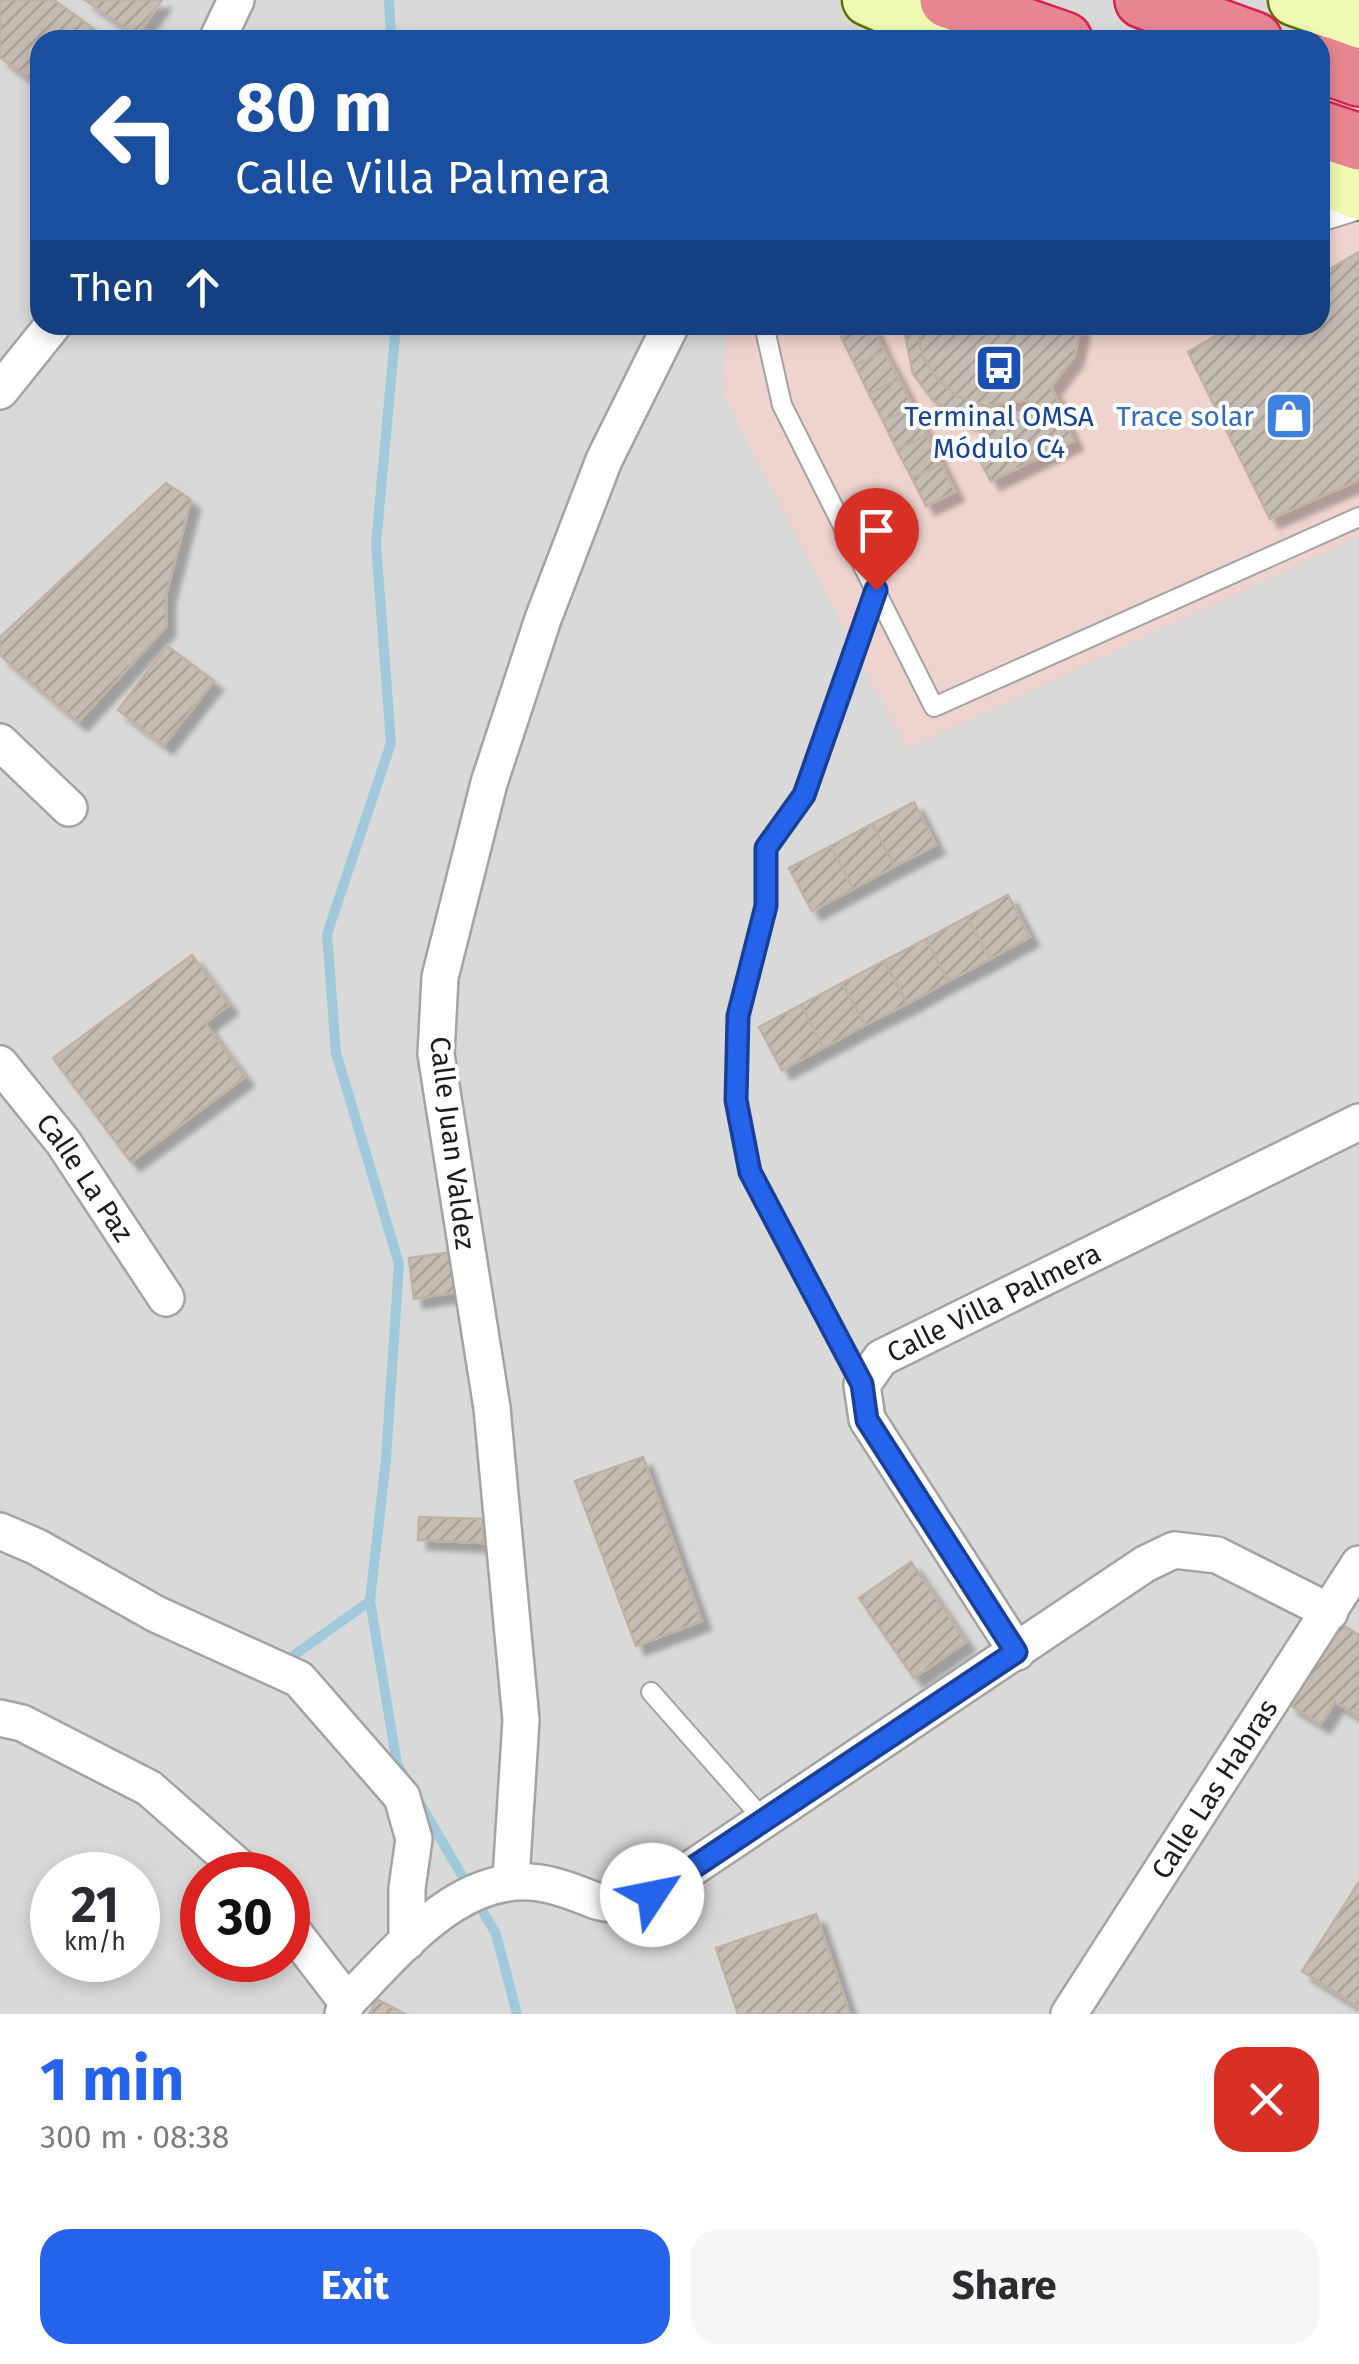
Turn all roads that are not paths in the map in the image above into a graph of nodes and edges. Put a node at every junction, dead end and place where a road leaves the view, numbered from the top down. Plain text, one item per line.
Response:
1 (236, 0) edge
2 (868, 0) edge
3 (1143, 0) edge
4 (1294, 0) edge
5 (1359, 22) edge
6 (937, 27) edge
7 (222, 30) edge
8 (966, 30) edge
9 (1226, 30) edge
10 (1330, 68) edge
11 (1359, 78) edge
12 (1330, 132) edge
13 (1359, 142) edge
14 (1330, 182) edge
15 (1359, 194) edge
16 (1359, 210) edge
17 (1330, 219) edge
18 (43, 335) edge
19 (665, 335) edge
20 (766, 335) edge
21 (5, 374) edge
22 (1359, 516) edge
23 (876, 590) junction
24 (0, 742) edge
25 (69, 808) dead end
26 (0, 1065) edge
27 (1359, 1122) edge
28 (166, 1298) dead end
29 (862, 1384) junction
30 (0, 1531) edge
31 (1359, 1564) edge
32 (1330, 1612) junction
33 (1016, 1652) junction
34 (651, 1692) dead end
35 (0, 1718) edge
36 (764, 1820) junction
37 (222, 1852) edge
38 (497, 1884) junction
39 (420, 1930) junction
40 (310, 1957) edge
41 (345, 2008) edge
42 (1069, 2014) edge

1 - 7 street
2 - 6 main road
3 - 9 highway
4 - 5 main road
6 - 8 highway
10 - 11 highway
12 - 13 highway
14 - 15 main road
16 - 17 lane
18 - 21 street
19 - 38 street, Calle Juan Valdez
20 - 23 lane
22 - 23 lane
23 - 29 lane
24 - 25 street
26 - 28 street, Calle La Paz
27 - 29 street, Calle Villa Palmera
29 - 33 street, Calle Villa Palmera
30 - 39 street
31 - 32 street, Calle Las Habras
32 - 33 street
32 - 42 street, Calle Las Habras
33 - 36 street
34 - 36 lane
35 - 37 street
36 - 38 street
38 - 39 street
39 - 41 street
40 - 41 street

